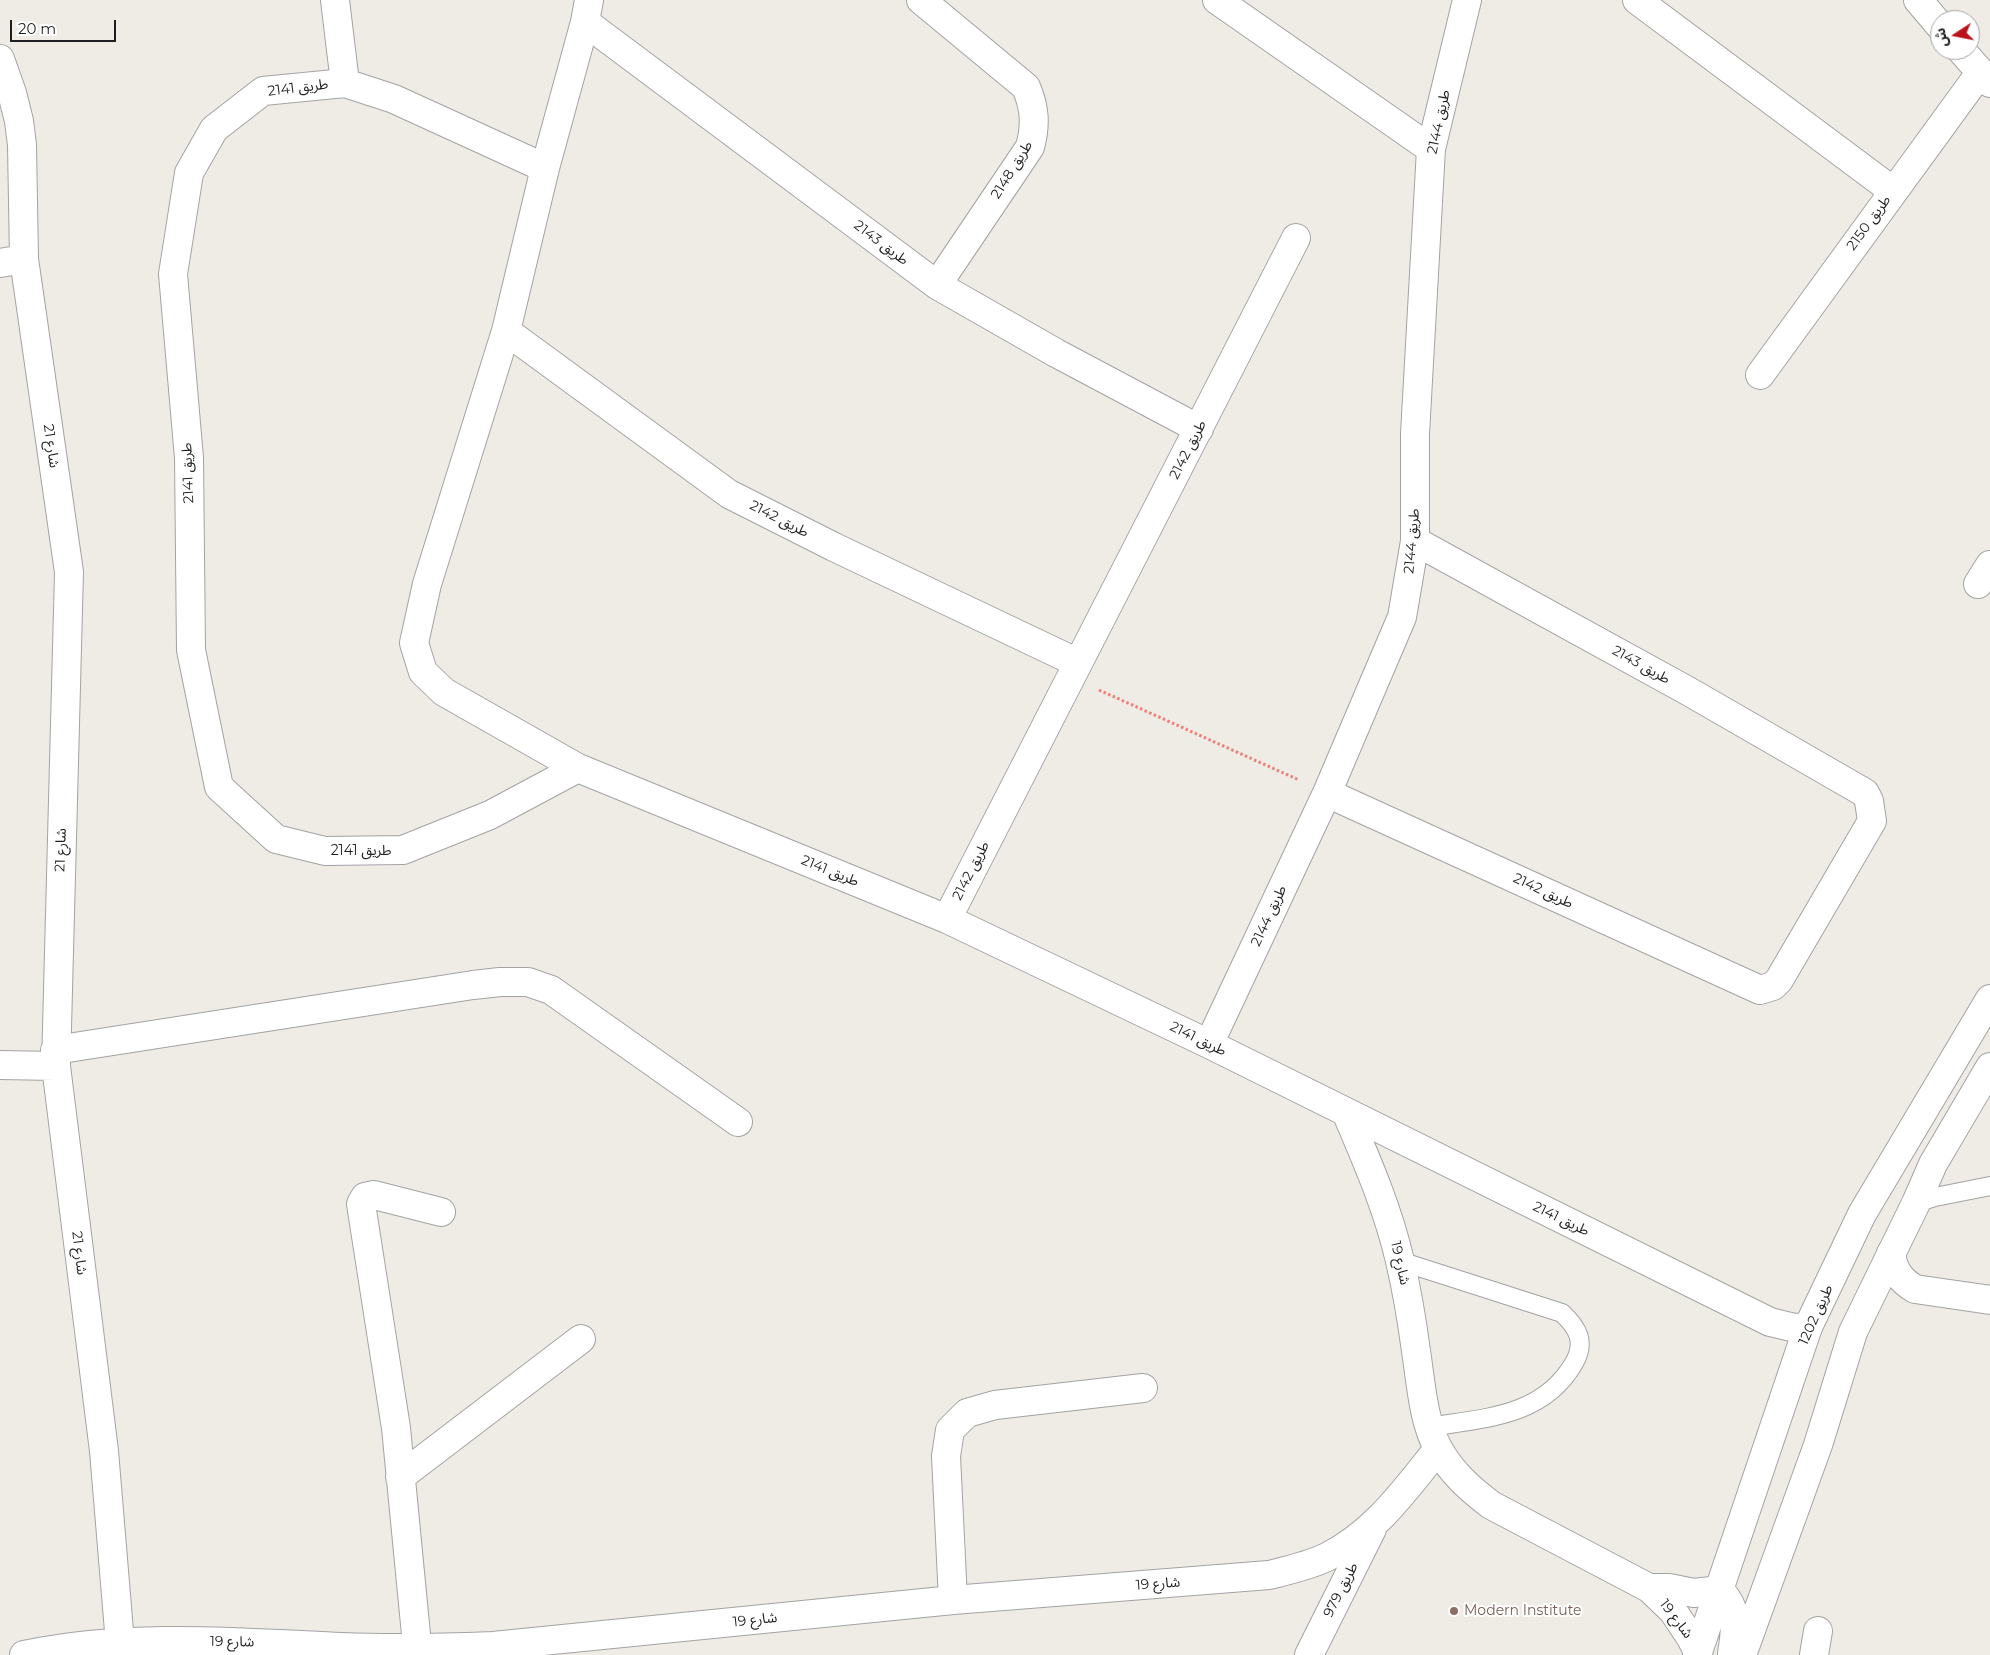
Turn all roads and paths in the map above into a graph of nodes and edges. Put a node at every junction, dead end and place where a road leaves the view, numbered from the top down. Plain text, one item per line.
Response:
1 (335, 0) edge
2 (921, 0) edge
3 (1217, 0) edge
4 (1467, 0) edge
5 (1637, 0) edge
6 (1918, 0) edge
7 (587, 11) edge
8 (1930, 14) edge
9 (0, 59) edge
10 (1970, 60) edge
11 (1985, 78) edge
12 (345, 83) junction
13 (11, 147) edge
14 (1431, 149) junction
15 (546, 168) junction
16 (1893, 191) junction
17 (1296, 238) dead end
18 (12, 261) edge
19 (937, 285) junction
20 (506, 331) junction
21 (1760, 375) dead end
22 (1199, 429) junction
23 (1414, 541) junction
24 (1075, 670) junction
25 (578, 768) junction
26 (1327, 792) junction
27 (947, 919) junction
28 (1760, 990) joint
29 (1990, 999) edge
30 (1209, 1044) junction
31 (56, 1058) junction
32 (0, 1065) edge
33 (1990, 1067) edge
34 (1346, 1112) junction
35 (738, 1122) dead end
36 (1990, 1186) edge
37 (1916, 1203) junction
38 (441, 1212) dead end
39 (1891, 1253) junction
40 (1400, 1261) junction
41 (1990, 1300) edge
42 (1808, 1327) junction
43 (582, 1339) dead end
44 (1143, 1388) dead end
45 (1434, 1438) junction
46 (400, 1477) junction
47 (1373, 1526) junction
48 (1649, 1588) junction
49 (1720, 1590) junction
50 (953, 1600) junction
51 (121, 1649) edge
52 (418, 1652) edge
53 (1698, 1654) edge
54 (24, 1655) edge
55 (1309, 1655) edge
56 (1732, 1655) edge
57 (1742, 1655) edge

1 - 12 street
2 - 19 street, طريق 2148
3 - 14 street
4 - 14 street, طريق 2144
5 - 16 street
6 - 8 street
7 - 15 street, طريق 2141
7 - 19 street, طريق 2143
9 - 13 street, شارع 21
10 - 11 street, طريق 2150
11 - 16 street, طريق 2150
12 - 15 street, طريق 2141
12 - 25 street, طريق 2141
13 - 18 street, شارع 21
14 - 23 street, طريق 2144
15 - 20 street, طريق 2141
16 - 21 street, طريق 2150
17 - 22 street, طريق 2142
18 - 31 street, شارع 21
19 - 22 street, طريق 2143
20 - 24 street, طريق 2142
20 - 25 street, طريق 2141
22 - 24 street, طريق 2142
23 - 26 street, طريق 2144
23 - 28 street, طريق 2143
24 - 26 path
24 - 27 street, طريق 2142
25 - 27 street, طريق 2141
26 - 28 street, طريق 2142
26 - 30 street, طريق 2144
27 - 30 street, طريق 2141
29 - 42 street, طريق 1202
30 - 34 street, طريق 2141
31 - 32 street
31 - 35 street
31 - 51 street, شارع 21
33 - 37 street
34 - 40 street, شارع 19
34 - 42 street, طريق 2141
36 - 37 lane
37 - 39 street
38 - 46 street
39 - 41 street
39 - 57 street
40 - 45 street, شارع 19
40 - 45 lane
42 - 49 street, طريق 1202
43 - 46 street
44 - 50 street
45 - 47 street, شارع 19
45 - 48 street, شارع 19
46 - 52 street
47 - 50 street, شارع 19
47 - 55 street, طريق 979
48 - 49 street, شارع 19
48 - 53 street, شارع 19
49 - 53 street, طريق 1202
49 - 56 street
50 - 52 street, شارع 19
51 - 52 street, شارع 19
51 - 54 street, شارع 19

